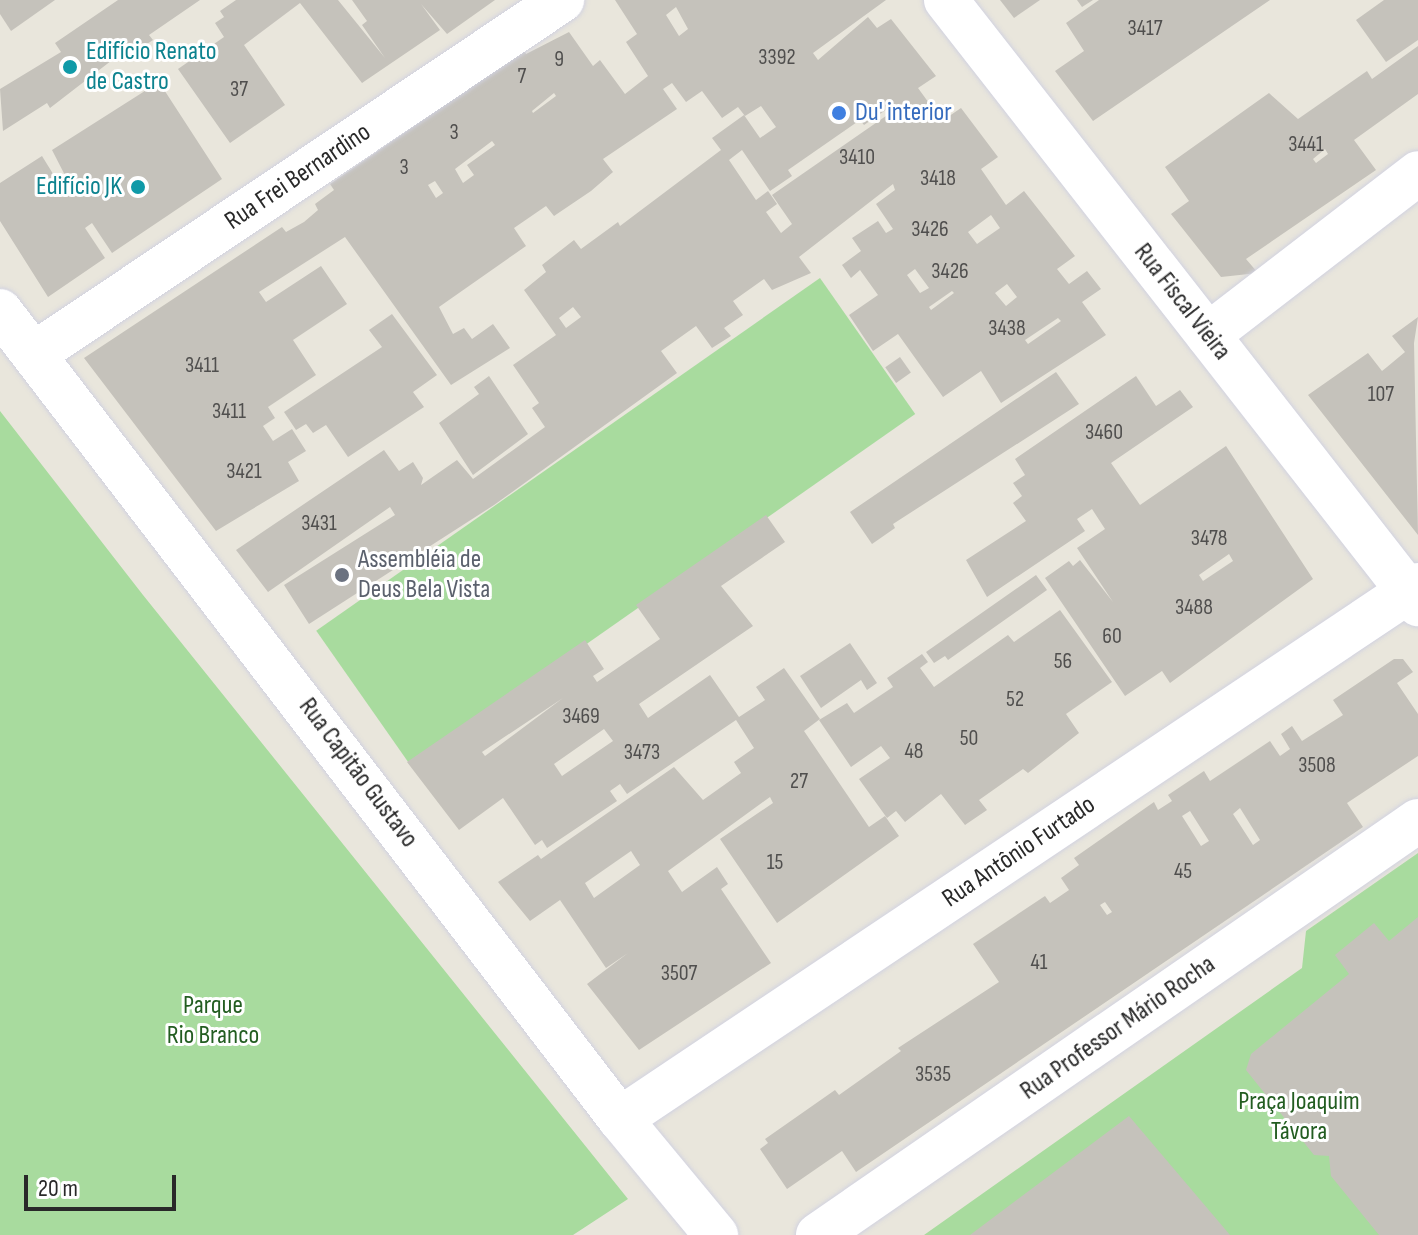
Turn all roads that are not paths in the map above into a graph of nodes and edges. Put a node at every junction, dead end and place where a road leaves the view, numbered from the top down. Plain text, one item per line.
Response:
1 (562, 0) edge
2 (946, 0) edge
3 (1418, 173) edge
4 (0, 311) edge
5 (1208, 335) junction
6 (34, 354) junction
7 (1415, 593) edge
8 (1418, 821) edge
9 (620, 1119) junction
10 (716, 1235) edge
11 (818, 1235) edge

1 - 6 street, Rua Frei Bernardino
2 - 5 street, Rua Fiscal Vieira
3 - 5 street
4 - 6 street, Rua Capitão Gustavo
5 - 7 street, Rua Fiscal Vieira
6 - 9 street, Rua Capitão Gustavo
7 - 9 street, Rua Antônio Furtado
8 - 11 street, Rua Professor Mário Rocha
9 - 10 street, Rua Capitão Gustavo

